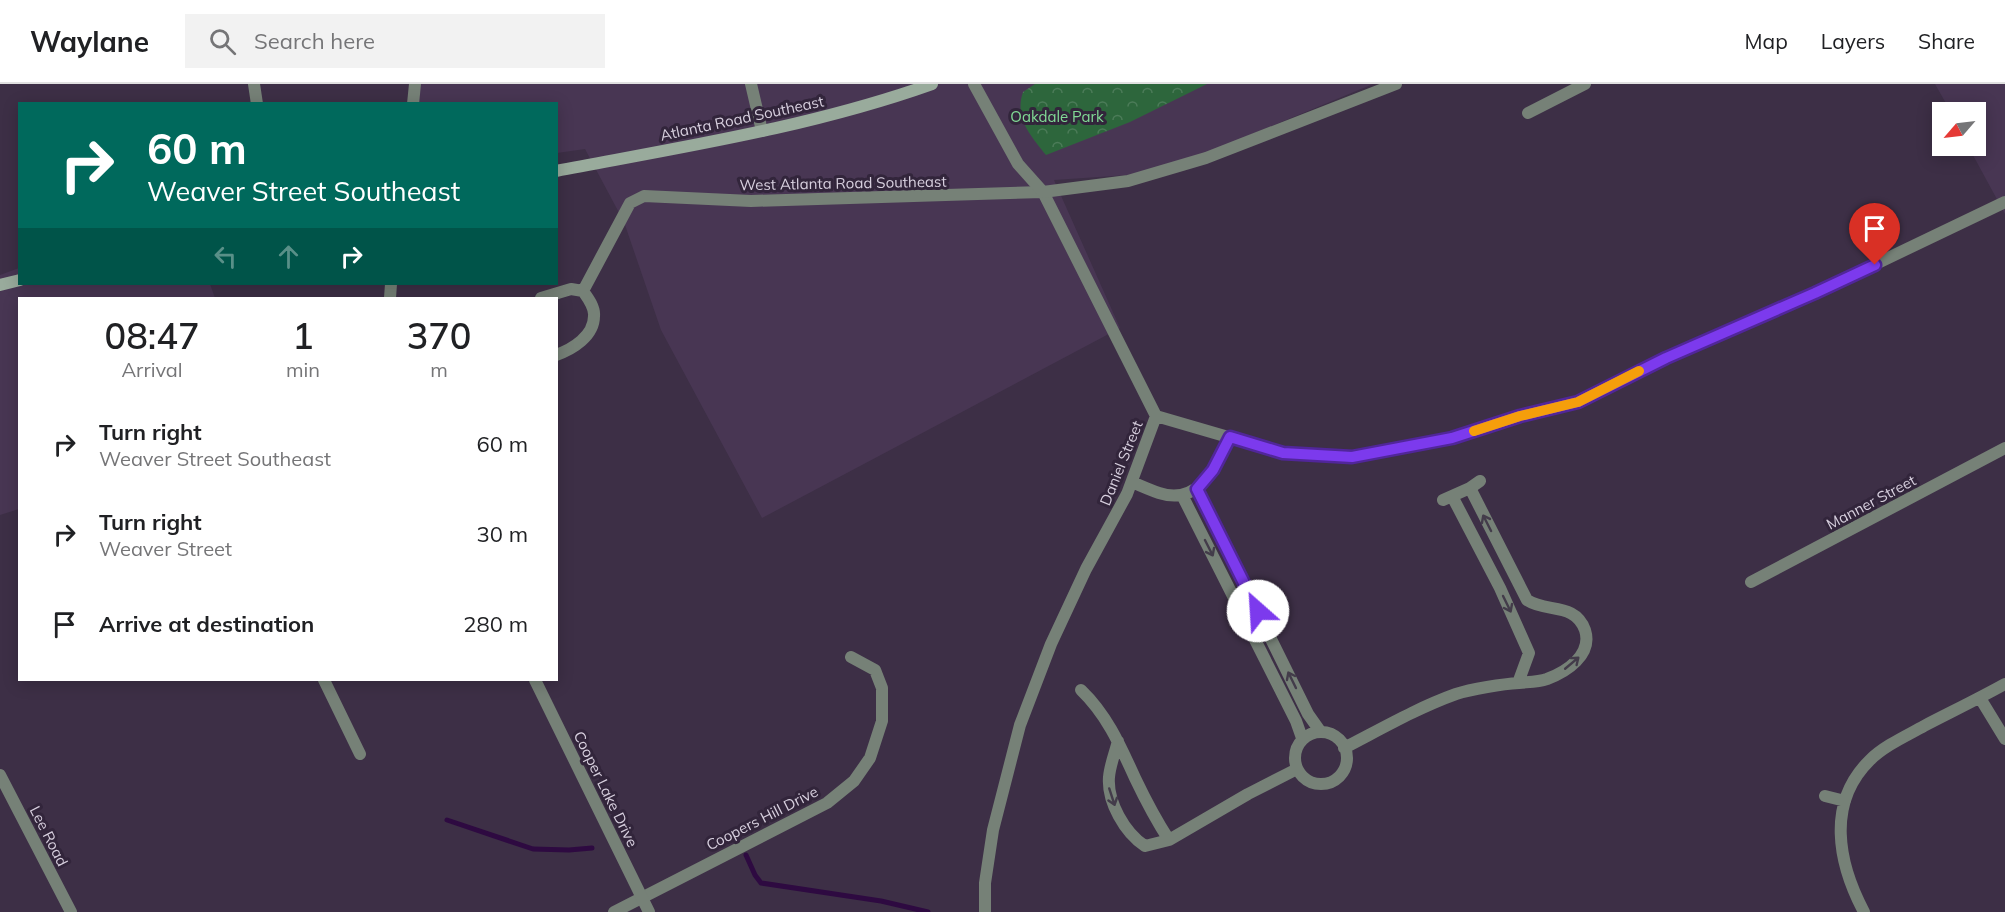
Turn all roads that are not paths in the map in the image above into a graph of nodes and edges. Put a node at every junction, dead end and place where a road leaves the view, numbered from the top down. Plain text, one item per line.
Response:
1 (254, 84) edge
2 (415, 84) edge
3 (751, 84) edge
4 (932, 84) edge
5 (974, 84) edge
6 (1395, 84) edge
7 (1586, 84) edge
8 (257, 102) edge
9 (413, 102) edge
10 (1528, 113) dead end
11 (762, 130) junction
12 (558, 171) edge
13 (1043, 192) junction
14 (2005, 202) edge
15 (18, 280) edge
16 (0, 285) edge
17 (583, 291) junction
18 (544, 297) edge
19 (558, 354) edge
20 (1156, 416) junction
21 (1230, 437) junction
22 (2005, 448) edge
23 (1132, 482) junction
24 (1197, 489) junction
25 (1182, 495) junction
26 (1751, 582) dead end
27 (851, 657) dead end
28 (324, 681) edge
29 (535, 681) edge
30 (1518, 683) junction
31 (2005, 684) edge
32 (1081, 690) dead end
33 (1980, 698) junction
34 (1320, 731) junction
35 (1302, 738) junction
36 (2005, 738) edge
37 (1118, 741) junction
38 (1344, 748) junction
39 (360, 754) dead end
40 (1297, 769) junction
41 (0, 775) edge
42 (1826, 796) dead end
43 (1845, 801) junction
44 (1168, 840) junction
45 (642, 897) junction
46 (71, 912) edge
47 (614, 912) edge
48 (649, 912) edge
49 (985, 912) edge
50 (1863, 912) edge

1 - 8 street
2 - 9 street
3 - 11 street
4 - 11 main road, Atlanta Road Southeast
5 - 13 street, Daniel Street
6 - 13 street, West Atlanta Road Southeast
7 - 10 street
11 - 12 main road, Atlanta Road Southeast
13 - 17 street, West Atlanta Road Southeast
13 - 20 street, Daniel Street
14 - 21 street
15 - 16 main road
17 - 18 street
17 - 19 street
20 - 21 street
20 - 23 street, Daniel Street
21 - 24 street
22 - 26 street, Manner Street
23 - 25 street
23 - 49 street, Daniel Street
24 - 25 street
34 -> 24 street
25 -> 35 street
27 - 45 street, Coopers Hill Drive
28 - 39 street
29 - 45 street, Cooper Lake Drive
30 -> 30 street
30 - 38 street
31 - 33 street
32 - 37 street
33 - 36 street
33 - 43 street
34 - 35 street
34 - 38 street
35 - 40 street
37 - 44 street
37 -> 44 street
38 - 40 street
40 - 44 street
41 - 46 street, Lee Road
42 - 43 street
43 - 50 street
45 - 47 street, Coopers Hill Drive
45 - 48 street, Cooper Lake Drive

